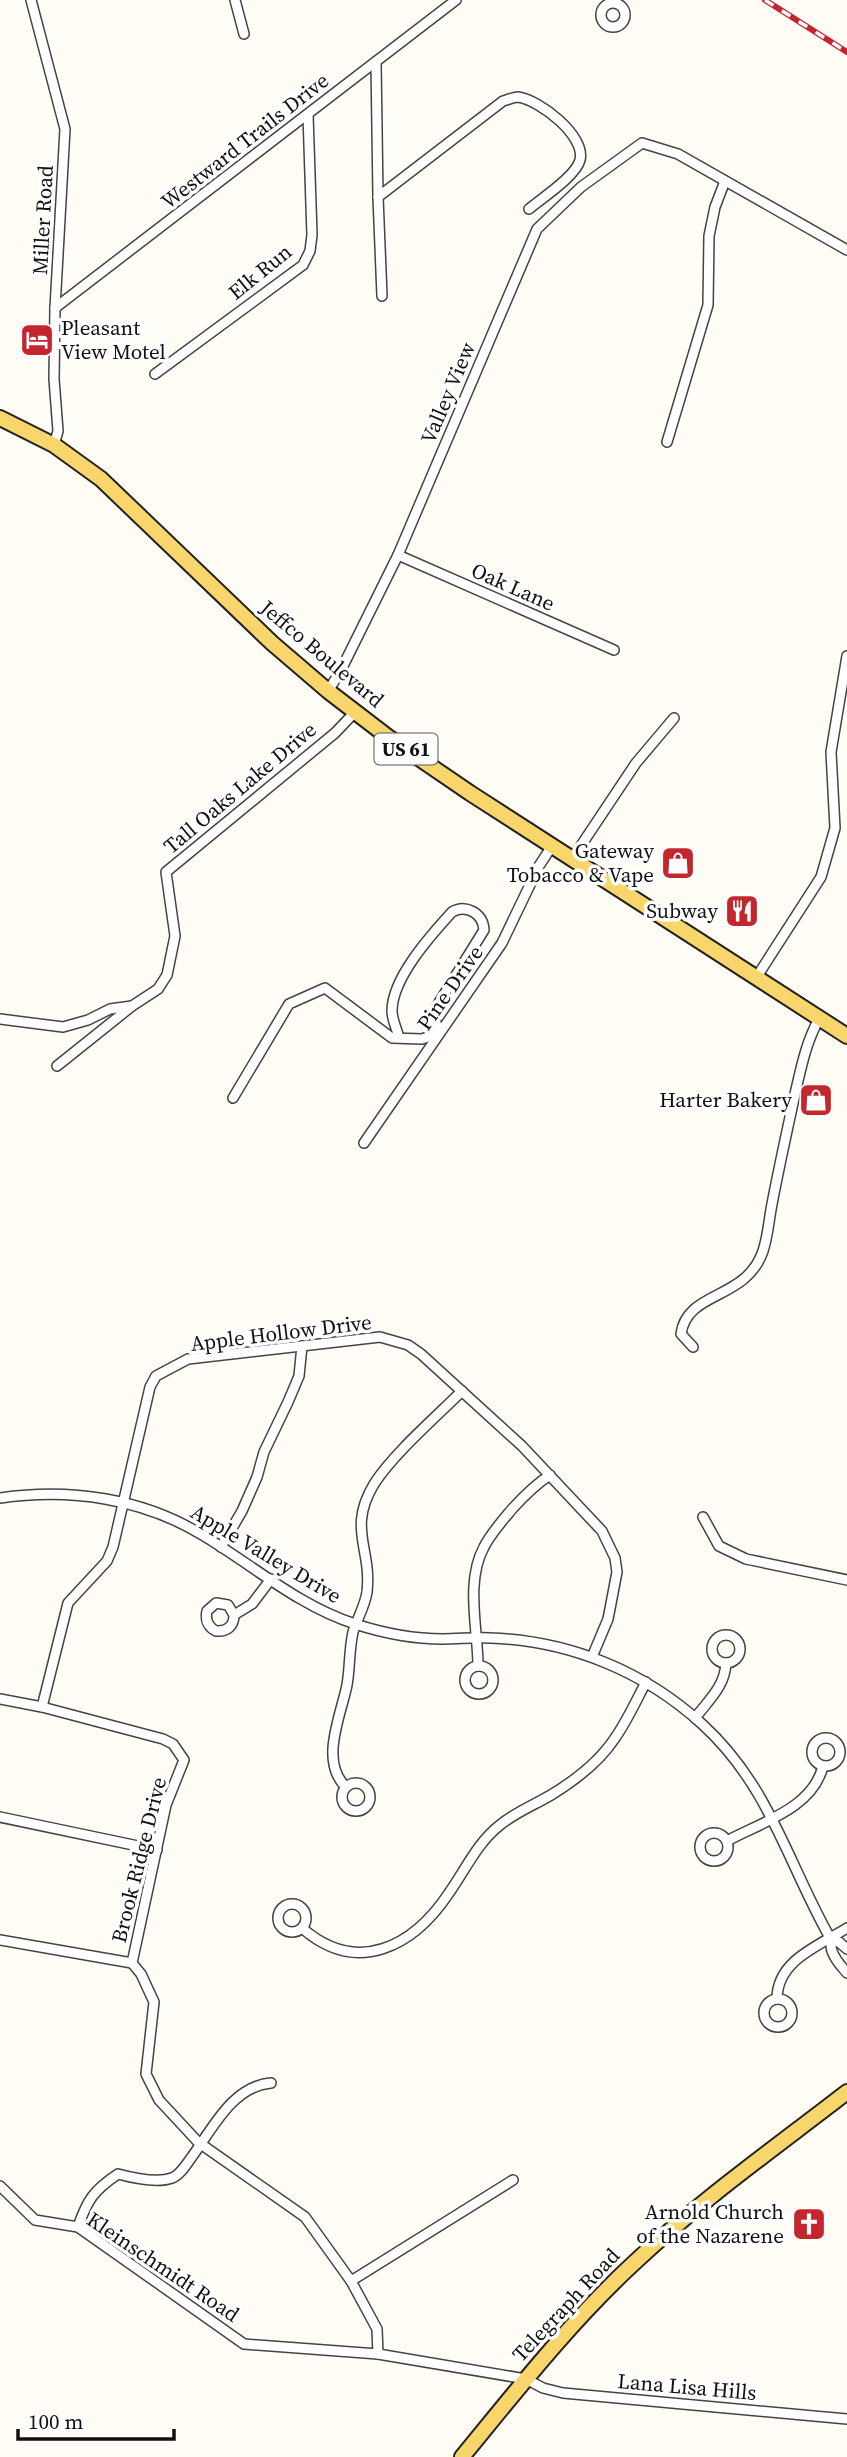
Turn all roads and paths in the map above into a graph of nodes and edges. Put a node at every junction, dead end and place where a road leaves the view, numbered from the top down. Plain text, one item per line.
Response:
1 (31, 0) edge
2 (234, 0) edge
3 (456, 0) edge
4 (244, 34) dead end
5 (376, 62) junction
6 (308, 115) junction
7 (725, 181) junction
8 (377, 197) junction
9 (529, 209) dead end
10 (847, 250) edge
11 (382, 296) dead end
12 (55, 308) junction
13 (155, 374) dead end
14 (0, 418) edge
15 (667, 442) dead end
16 (54, 445) junction
17 (398, 555) junction
18 (614, 650) dead end
19 (847, 656) edge
20 (328, 691) junction
21 (355, 712) junction
22 (674, 718) dead end
23 (552, 846) junction
24 (572, 859) junction
25 (756, 978) junction
26 (132, 1006) junction
27 (0, 1019) edge
28 (819, 1019) junction
29 (439, 1033) junction
30 (847, 1037) edge
31 (399, 1038) junction
32 (57, 1066) dead end
33 (233, 1098) dead end
34 (364, 1143) dead end
35 (302, 1346) junction
36 (693, 1347) dead end
37 (462, 1391) junction
38 (550, 1475) junction
39 (0, 1498) edge
40 (122, 1503) junction
41 (703, 1517) dead end
42 (221, 1547) junction
43 (271, 1579) junction
44 (847, 1580) edge
45 (234, 1615) dead end
46 (356, 1624) junction
47 (478, 1637) junction
48 (592, 1657) junction
49 (726, 1663) dead end
50 (478, 1666) dead end
51 (646, 1682) junction
52 (0, 1699) edge
53 (42, 1707) junction
54 (695, 1718) junction
55 (823, 1766) dead end
56 (346, 1787) dead end
57 (0, 1817) edge
58 (773, 1817) junction
59 (727, 1841) dead end
60 (156, 1850) junction
61 (302, 1928) dead end
62 (847, 1928) edge
63 (0, 1940) edge
64 (831, 1940) junction
65 (847, 1949) edge
66 (132, 1963) junction
67 (847, 1973) edge
68 (777, 1998) dead end
69 (271, 2083) dead end
70 (847, 2092) edge
71 (200, 2143) junction
72 (513, 2180) dead end
73 (0, 2186) edge
74 (78, 2227) junction
75 (351, 2281) junction
76 (378, 2354) junction
77 (526, 2379) junction
78 (847, 2419) edge
79 (462, 2457) edge

1 - 12 street, Miller Road
2 - 4 street
3 - 5 street, Westward Trails Drive
5 - 6 street, Westward Trails Drive
5 - 8 street
6 - 12 street, Westward Trails Drive
6 - 13 street, Elk Run
7 - 10 street
7 - 15 street
7 - 17 street, Valley View
8 - 9 street
8 - 11 street
12 - 16 street, Miller Road
14 - 16 main road, Jeffco Boulevard / US 61
16 - 20 main road, Jeffco Boulevard / US 61
17 - 18 street, Oak Lane
17 - 20 street, Valley View
19 - 25 street
20 - 21 main road, Jeffco Boulevard / US 61
21 - 23 main road, Jeffco Boulevard / US 61
21 - 26 street, Tall Oaks Lake Drive
22 - 24 street
23 - 24 main road, Jeffco Boulevard / US 61
23 - 29 street, Pine Drive
24 - 25 main road, Jeffco Boulevard / US 61
25 - 28 main road, Jeffco Boulevard / US 61
26 - 27 street, Tall Oaks Lake Drive
26 - 32 street, Tall Oaks Lake Drive
28 - 30 main road, Jeffco Boulevard / US 61
28 - 36 street
29 - 31 street
29 - 31 street
29 - 34 street, Pine Drive
31 - 33 street
35 - 37 street, Apple Hollow Drive
35 - 40 street, Apple Hollow Drive
35 - 42 street
37 - 38 street, Apple Hollow Drive
37 - 46 street
38 - 47 street
38 - 48 street, Apple Hollow Drive
39 - 40 street, Apple Valley Drive
40 - 42 street, Apple Valley Drive
40 - 53 street, Apple Hollow Drive
41 - 44 street
42 - 43 street, Apple Valley Drive
43 - 45 street
43 - 46 street, Apple Valley Drive
46 - 47 street, Apple Valley Drive
46 - 56 street
47 - 48 street, Apple Valley Drive
47 - 50 street
48 - 51 street, Apple Valley Drive
49 - 54 street
51 - 54 street, Apple Valley Drive
51 - 61 street
52 - 53 street, Brook Ridge Drive
53 - 60 street, Brook Ridge Drive
54 - 58 street, Apple Valley Drive
55 - 58 street
57 - 60 street
58 - 59 street
58 - 64 street, Apple Valley Drive
60 - 66 street, Brook Ridge Drive
62 - 64 street
63 - 66 street
64 - 65 street
64 - 67 street, Apple Valley Drive
64 - 68 street
66 - 71 street, Brook Ridge Drive
69 - 71 street
70 - 77 main road, Telegraph Road
71 - 74 street
71 - 75 street, Brook Ridge Drive
72 - 75 street
73 - 74 street, Kleinschmidt Road
74 - 76 street, Kleinschmidt Road
75 - 76 street, Brook Ridge Drive
76 - 77 street, Kleinschmidt Road
77 - 78 street, Lana Lisa Hills
77 - 79 main road, Telegraph Road

